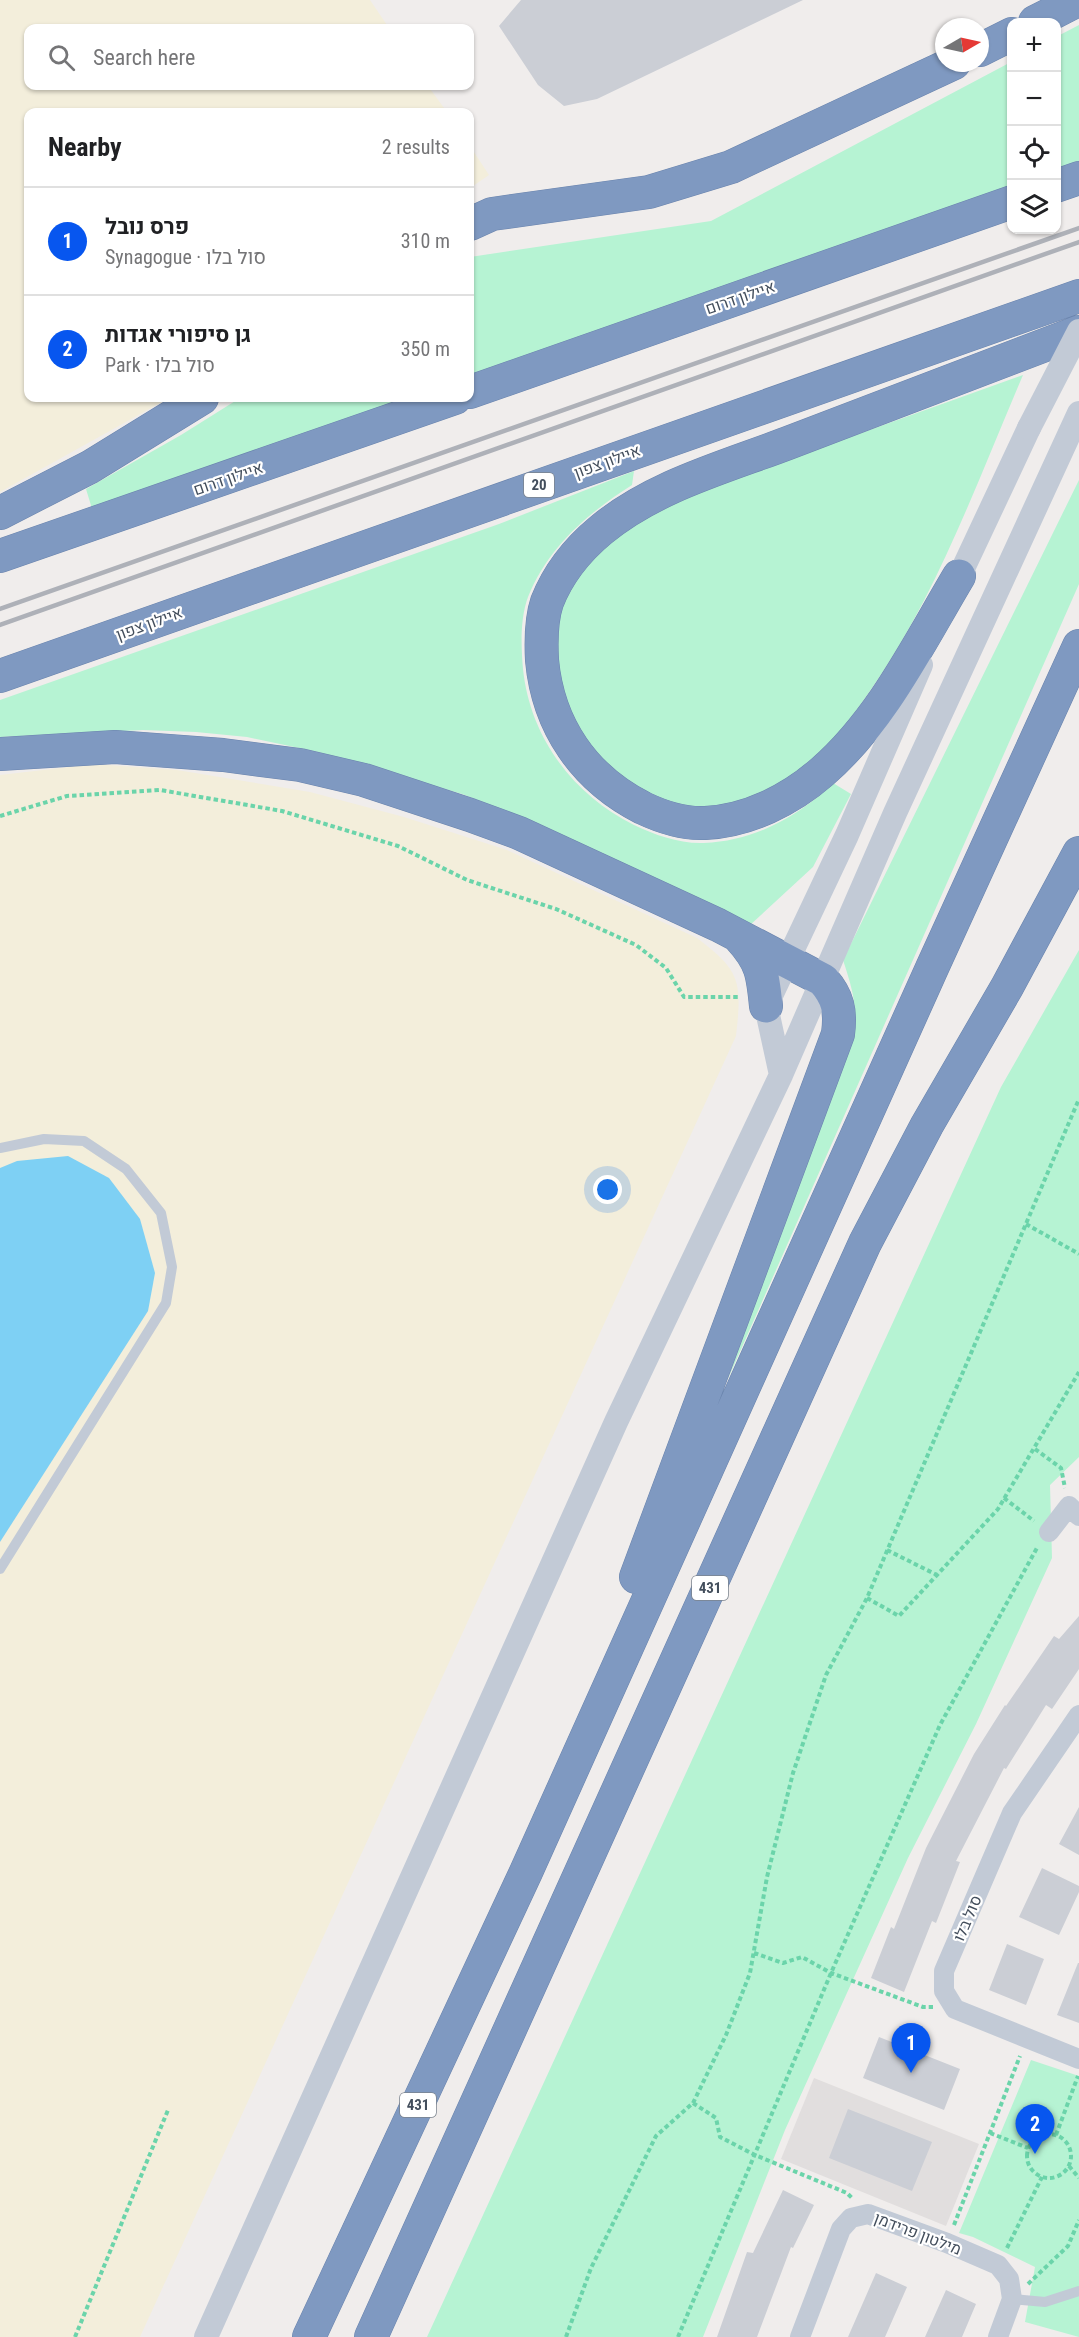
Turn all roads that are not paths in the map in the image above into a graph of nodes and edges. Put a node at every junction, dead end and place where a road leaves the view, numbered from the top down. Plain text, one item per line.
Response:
1 (1078, 0) edge
2 (1043, 18) edge
3 (1007, 36) edge
4 (989, 45) edge
5 (935, 72) edge
6 (1079, 178) edge
7 (1061, 184) edge
8 (1007, 203) edge
9 (474, 222) edge
10 (1079, 296) edge
11 (1079, 331) edge
12 (474, 391) edge
13 (196, 402) edge
14 (443, 402) edge
15 (1079, 413) edge
16 (0, 513) edge
17 (0, 556) edge
18 (959, 576) junction
19 (1079, 646) edge
20 (0, 676) edge
21 (0, 754) edge
22 (1079, 853) edge
23 (736, 934) junction
24 (786, 961) junction
25 (823, 980) junction
26 (765, 1006) junction
27 (782, 1075) junction
28 (0, 1148) edge
29 (1074, 1511) edge
30 (1049, 1532) road end
31 (0, 1569) edge
32 (1079, 1715) edge
33 (636, 1751) junction
34 (526, 1872) junction
35 (1079, 2060) edge
36 (1079, 2291) edge
37 (1012, 2299) junction
38 (206, 2337) edge
39 (309, 2337) edge
40 (371, 2337) edge
41 (393, 2337) edge
42 (800, 2337) edge
43 (998, 2337) edge

1 - 2 highway
3 - 4 highway
5 - 9 highway
6 - 7 highway
8 - 12 highway, איילון דרום
10 - 20 highway, איילון צפון / 20
11 - 18 street, bridge
11 - 18 highway
13 - 16 highway
14 - 17 highway, איילון דרום
15 - 25 street
18 - 24 street
19 - 34 highway, 431
21 - 23 highway
22 - 33 highway, 431
23 - 24 highway
23 - 26 highway
24 - 25 highway
24 - 26 street
25 - 27 street
25 - 34 highway
26 - 27 street
27 - 38 street
28 - 31 lane
29 - 30 street
32 - 35 street, סול בלו
33 - 40 highway, 431
33 - 41 highway
34 - 39 highway, 431
36 - 37 lane
37 - 42 street, מילטון פרידמן
37 - 43 street

